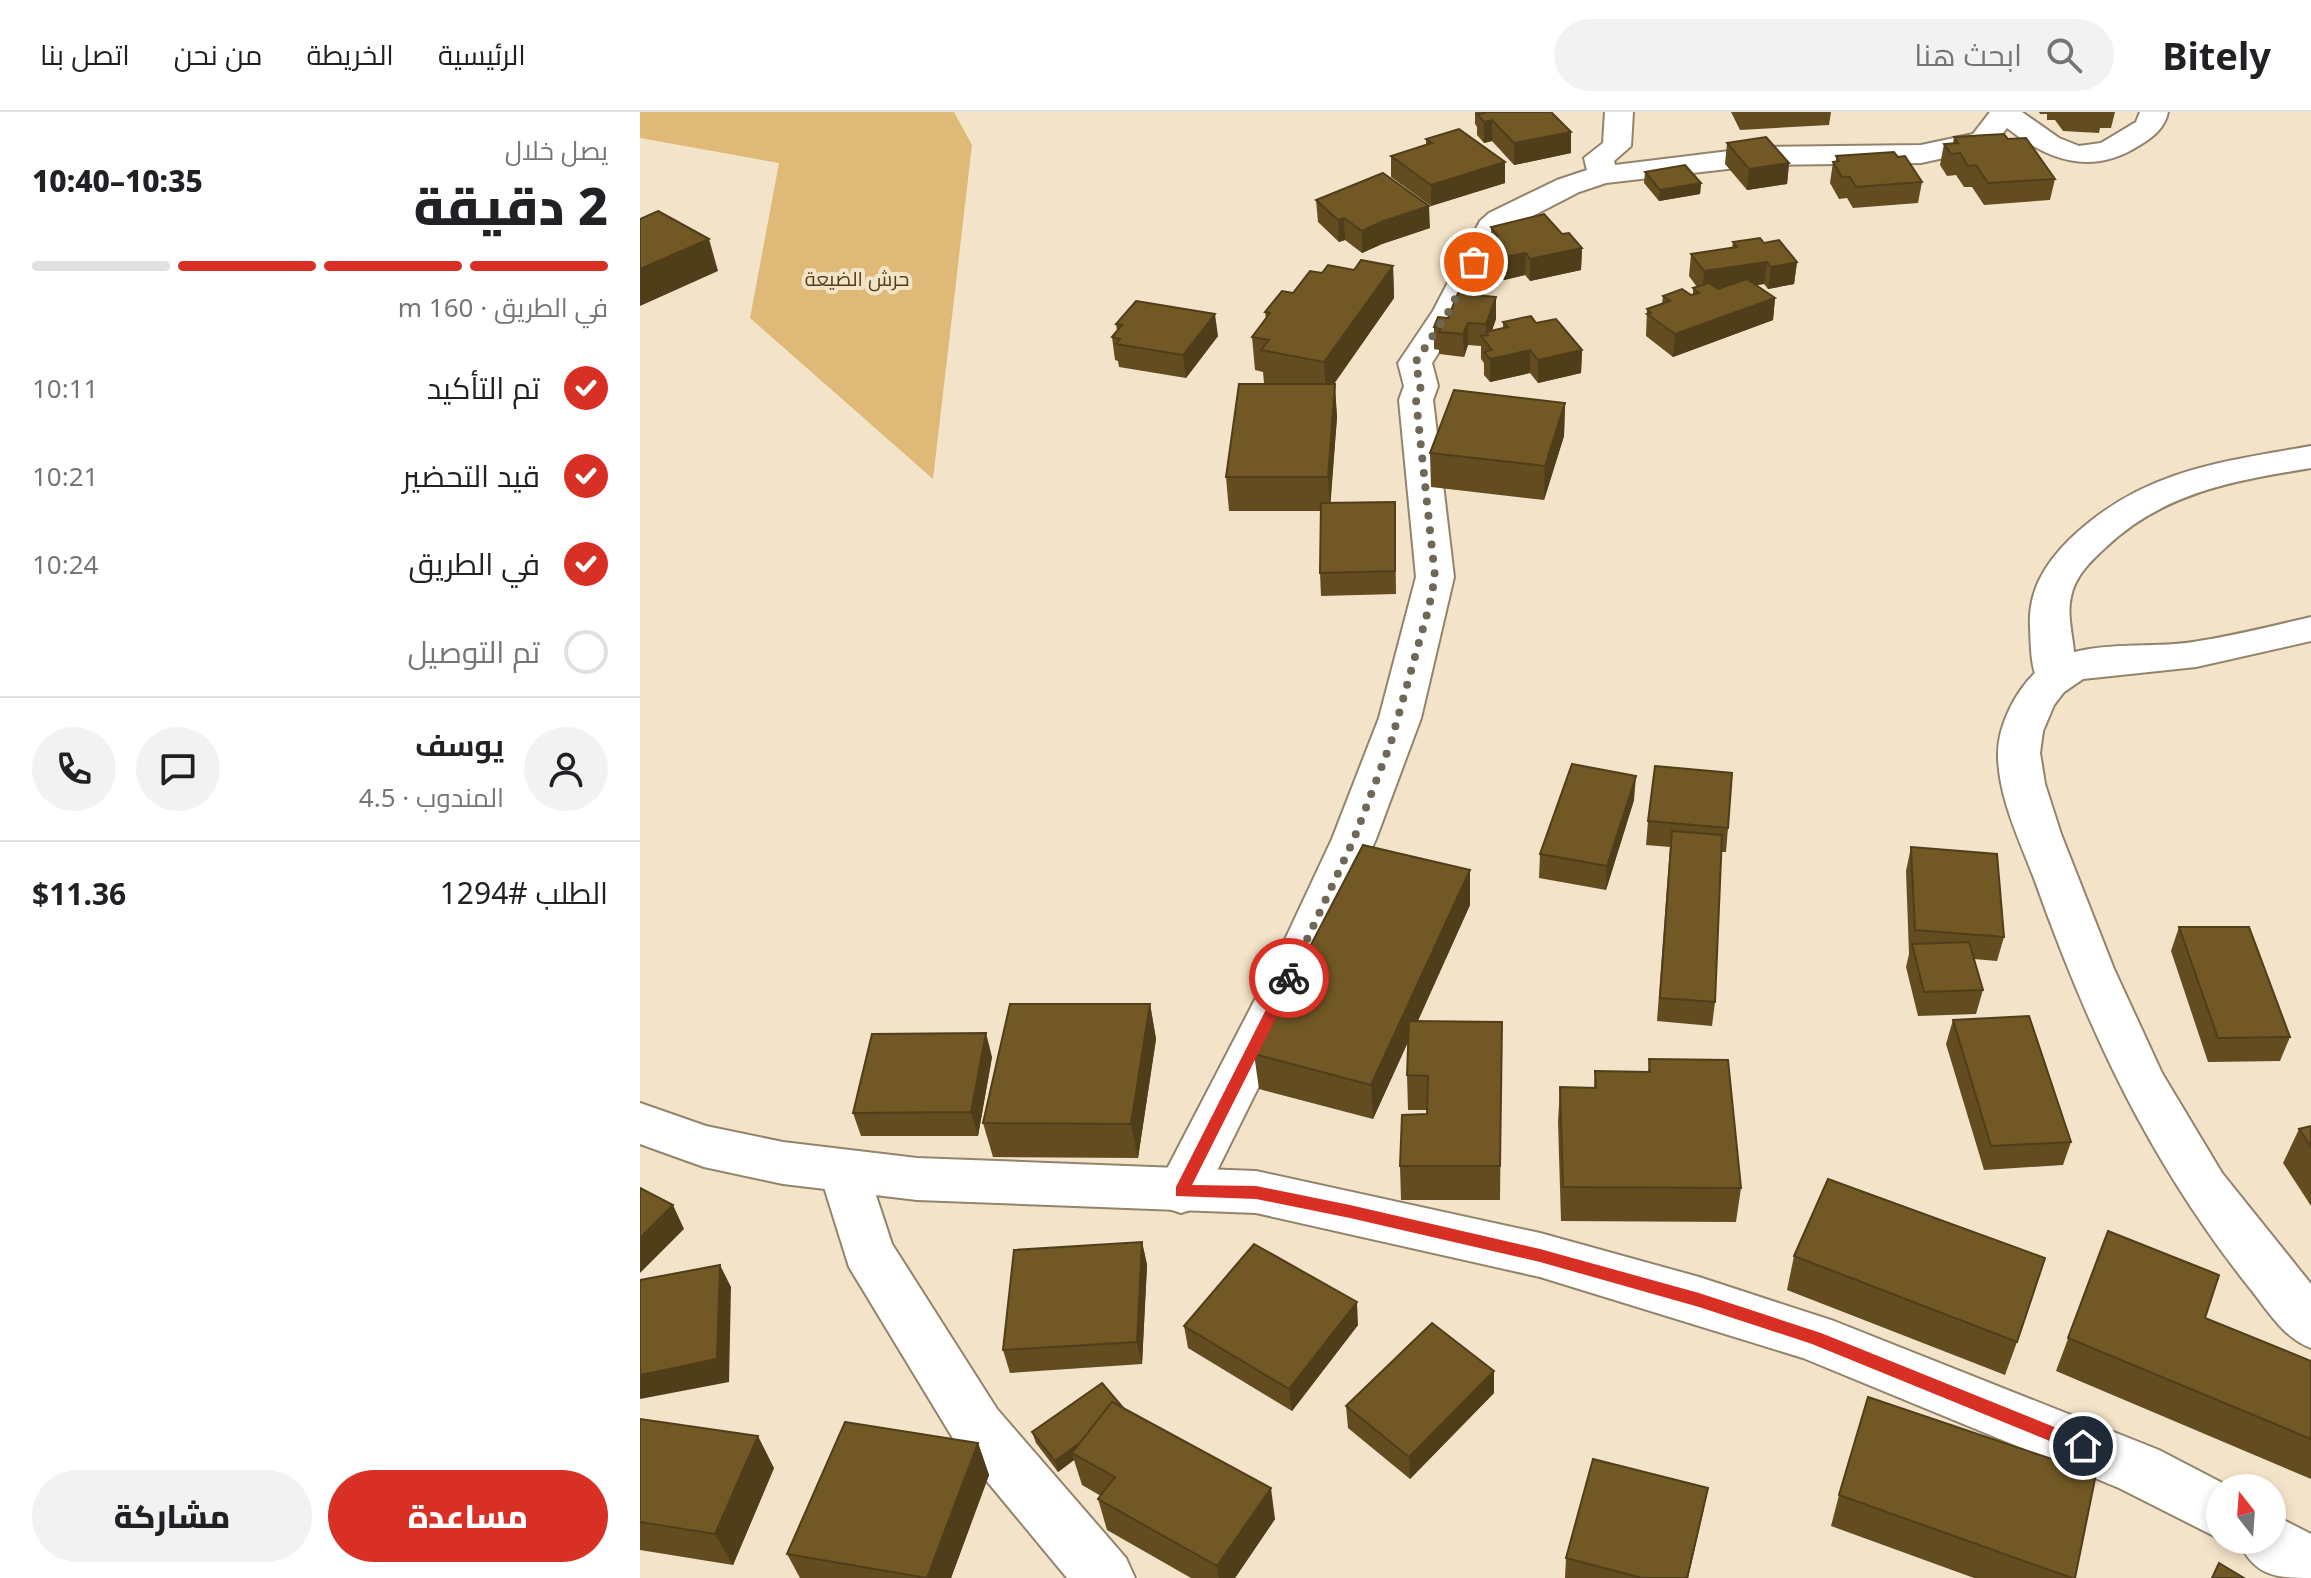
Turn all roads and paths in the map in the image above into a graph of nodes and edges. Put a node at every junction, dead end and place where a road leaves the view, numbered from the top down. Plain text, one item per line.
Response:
1 (1619, 112) edge
2 (2004, 112) edge
3 (2154, 112) edge
4 (1602, 175) junction
5 (2311, 457) edge
6 (2311, 629) edge
7 (2055, 677) junction
8 (640, 1123) edge
9 (845, 1171) junction
10 (1181, 1192) junction
11 (2311, 1324) edge
12 (2206, 1505) edge
13 (2286, 1551) edge
14 (2311, 1567) edge
15 (1105, 1578) edge

1 - 4 street
2 - 3 street
2 - 4 street
4 - 10 street
5 - 7 street
6 - 7 street
7 - 11 street
8 - 9 street
9 - 10 street
9 - 15 street
10 - 12 street
13 - 14 street

